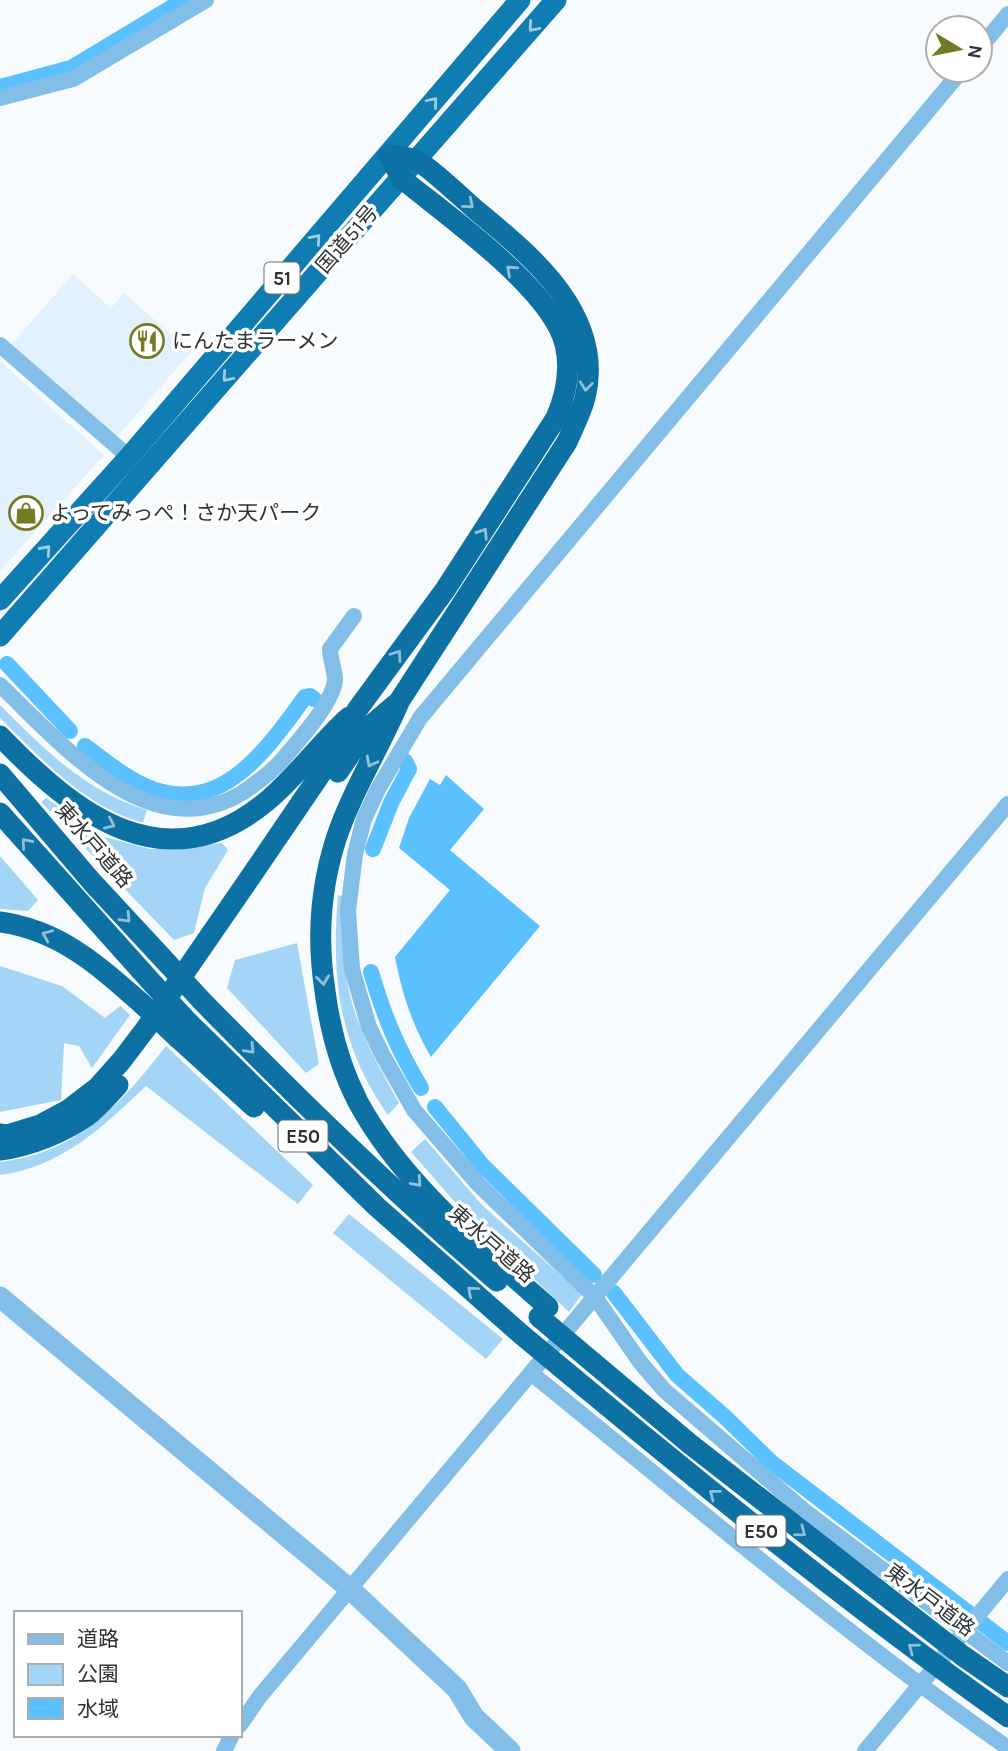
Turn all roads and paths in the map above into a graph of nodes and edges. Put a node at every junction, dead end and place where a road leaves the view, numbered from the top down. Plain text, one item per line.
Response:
1 (206, 0) edge
2 (520, 0) edge
3 (556, 0) edge
4 (1008, 14) edge
5 (994, 31) edge
6 (950, 84) edge
7 (0, 98) edge
8 (389, 155) junction
9 (416, 160) junction
10 (401, 178) junction
11 (0, 345) edge
12 (129, 457) junction
13 (0, 600) edge
14 (354, 616) dead end
15 (0, 636) edge
16 (0, 685) edge
17 (400, 700) junction
18 (357, 710) junction
19 (0, 736) edge
20 (0, 774) edge
21 (1008, 804) edge
22 (0, 813) edge
23 (0, 922) edge
24 (183, 1030) junction
25 (0, 1134) edge
26 (0, 1150) edge
27 (0, 1297) edge
28 (595, 1297) junction
29 (544, 1312) junction
30 (531, 1373) junction
31 (1008, 1579) edge
32 (351, 1590) junction
33 (972, 1623) junction
34 (1008, 1664) edge
35 (920, 1684) junction
36 (1008, 1687) edge
37 (1008, 1717) edge
38 (242, 1722) edge
39 (1008, 1748) edge
40 (510, 1751) edge
41 (865, 1751) edge

1 - 7 street
8 -> 2 highway, 国道51号 / 51
3 -> 9 highway, 国道51号 / 51
4 - 5 street
6 - 28 street
8 - 9 highway
8 - 10 highway
12 -> 8 highway, 国道51号 / 51
9 - 10 highway, 国道51号 / 51
9 -> 17 highway
10 -> 15 highway, 国道51号 / 51
18 -> 10 highway
11 - 12 street
13 -> 12 highway, 国道51号 / 51
14 - 16 street
17 - 26 highway
17 -> 29 highway
19 -> 18 highway
18 - 25 highway
20 -> 29 highway, 東水戸道路 / E50, bridge
21 - 28 street
24 -> 22 highway, bridge
24 -> 23 highway, bridge
37 -> 24 highway, E50, bridge
27 - 32 street
28 - 30 street
28 - 33 street
29 -> 36 highway, 東水戸道路 / E50, bridge
30 - 32 street
30 - 35 street
31 - 33 street
32 - 38 street
32 - 40 street
33 - 34 street
33 - 35 street
35 - 39 street
35 - 41 street

